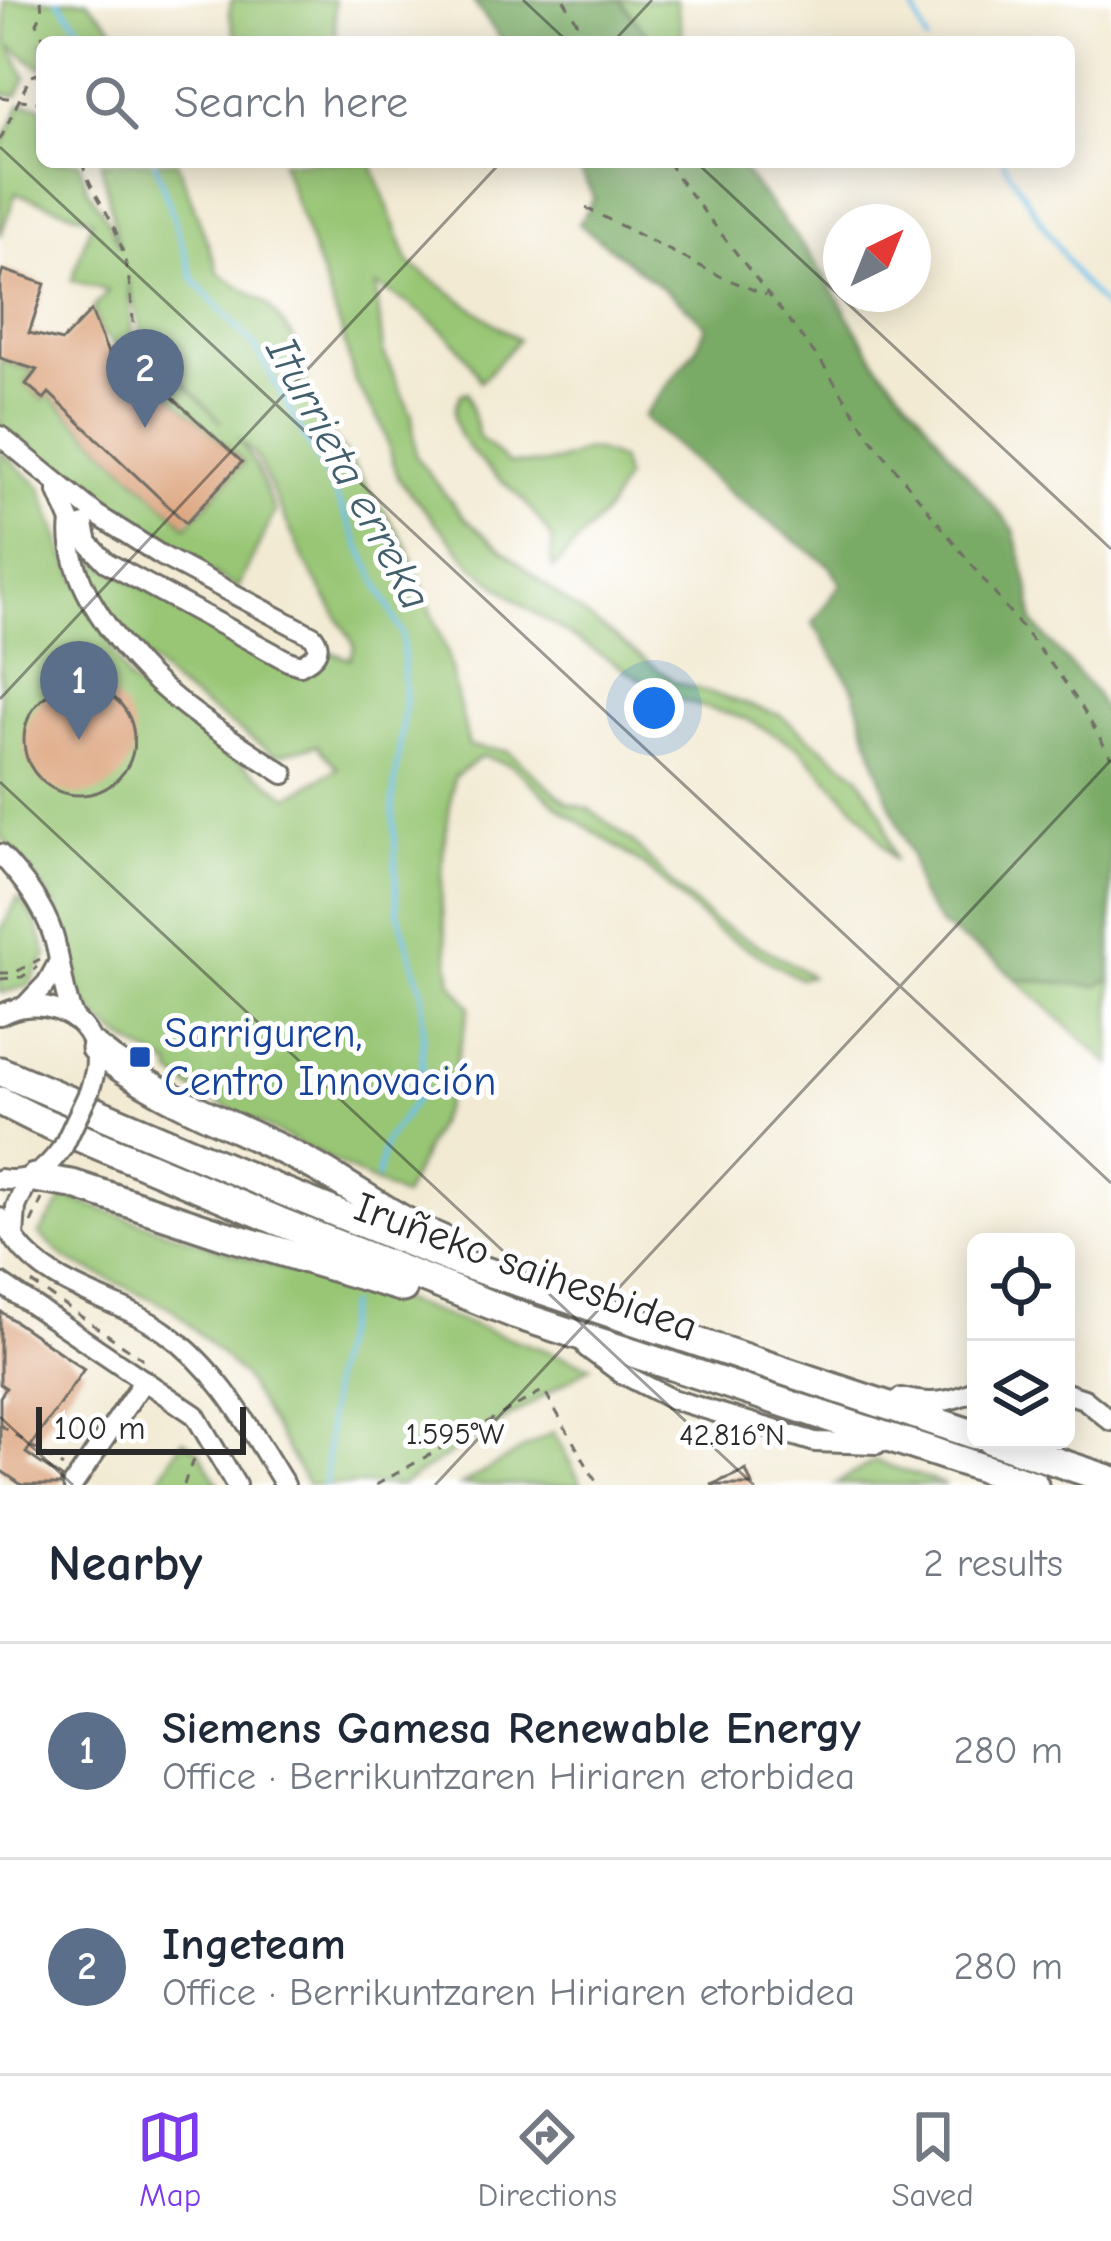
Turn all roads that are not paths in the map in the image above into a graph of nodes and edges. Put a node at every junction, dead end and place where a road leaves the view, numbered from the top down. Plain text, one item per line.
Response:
1 (0, 436) edge
2 (84, 521) junction
3 (284, 774) dead end
4 (0, 854) edge
5 (50, 962) junction
6 (9, 1010) edge
7 (75, 1020) junction
8 (95, 1048) junction
9 (0, 1071) edge
10 (0, 1101) edge
11 (151, 1168) junction
12 (0, 1179) edge
13 (36, 1183) junction
14 (0, 1218) edge
15 (20, 1235) junction
16 (0, 1282) edge
17 (433, 1293) junction
18 (765, 1364) junction
19 (148, 1374) junction
20 (837, 1388) junction
21 (967, 1394) edge
22 (1075, 1396) edge
23 (1111, 1421) edge
24 (967, 1432) edge
25 (1018, 1449) edge
26 (1111, 1480) edge
27 (76, 1481) edge
28 (236, 1485) edge
29 (285, 1485) edge
30 (1001, 1485) edge
31 (1034, 1485) edge

1 - 2 street
2 - 2 street
2 - 3 street
4 - 5 street
5 - 6 street
5 - 7 street
6 - 7 street
7 - 8 street
8 - 13 street, bridge
8 - 18 highway
9 - 18 highway, Iruñeko saihesbidea
10 - 11 highway, Iruñeko saihesbidea
11 - 17 highway
11 - 31 highway, Iruñeko saihesbidea
12 - 13 street
13 - 15 street
13 - 17 highway
14 - 15 street
15 - 29 street
16 - 19 street
17 - 30 highway
18 - 20 highway, Iruñeko saihesbidea
19 - 27 street
19 - 28 street
20 - 21 street
20 - 24 highway, Iruñeko saihesbidea
22 - 23 street
25 - 26 highway

